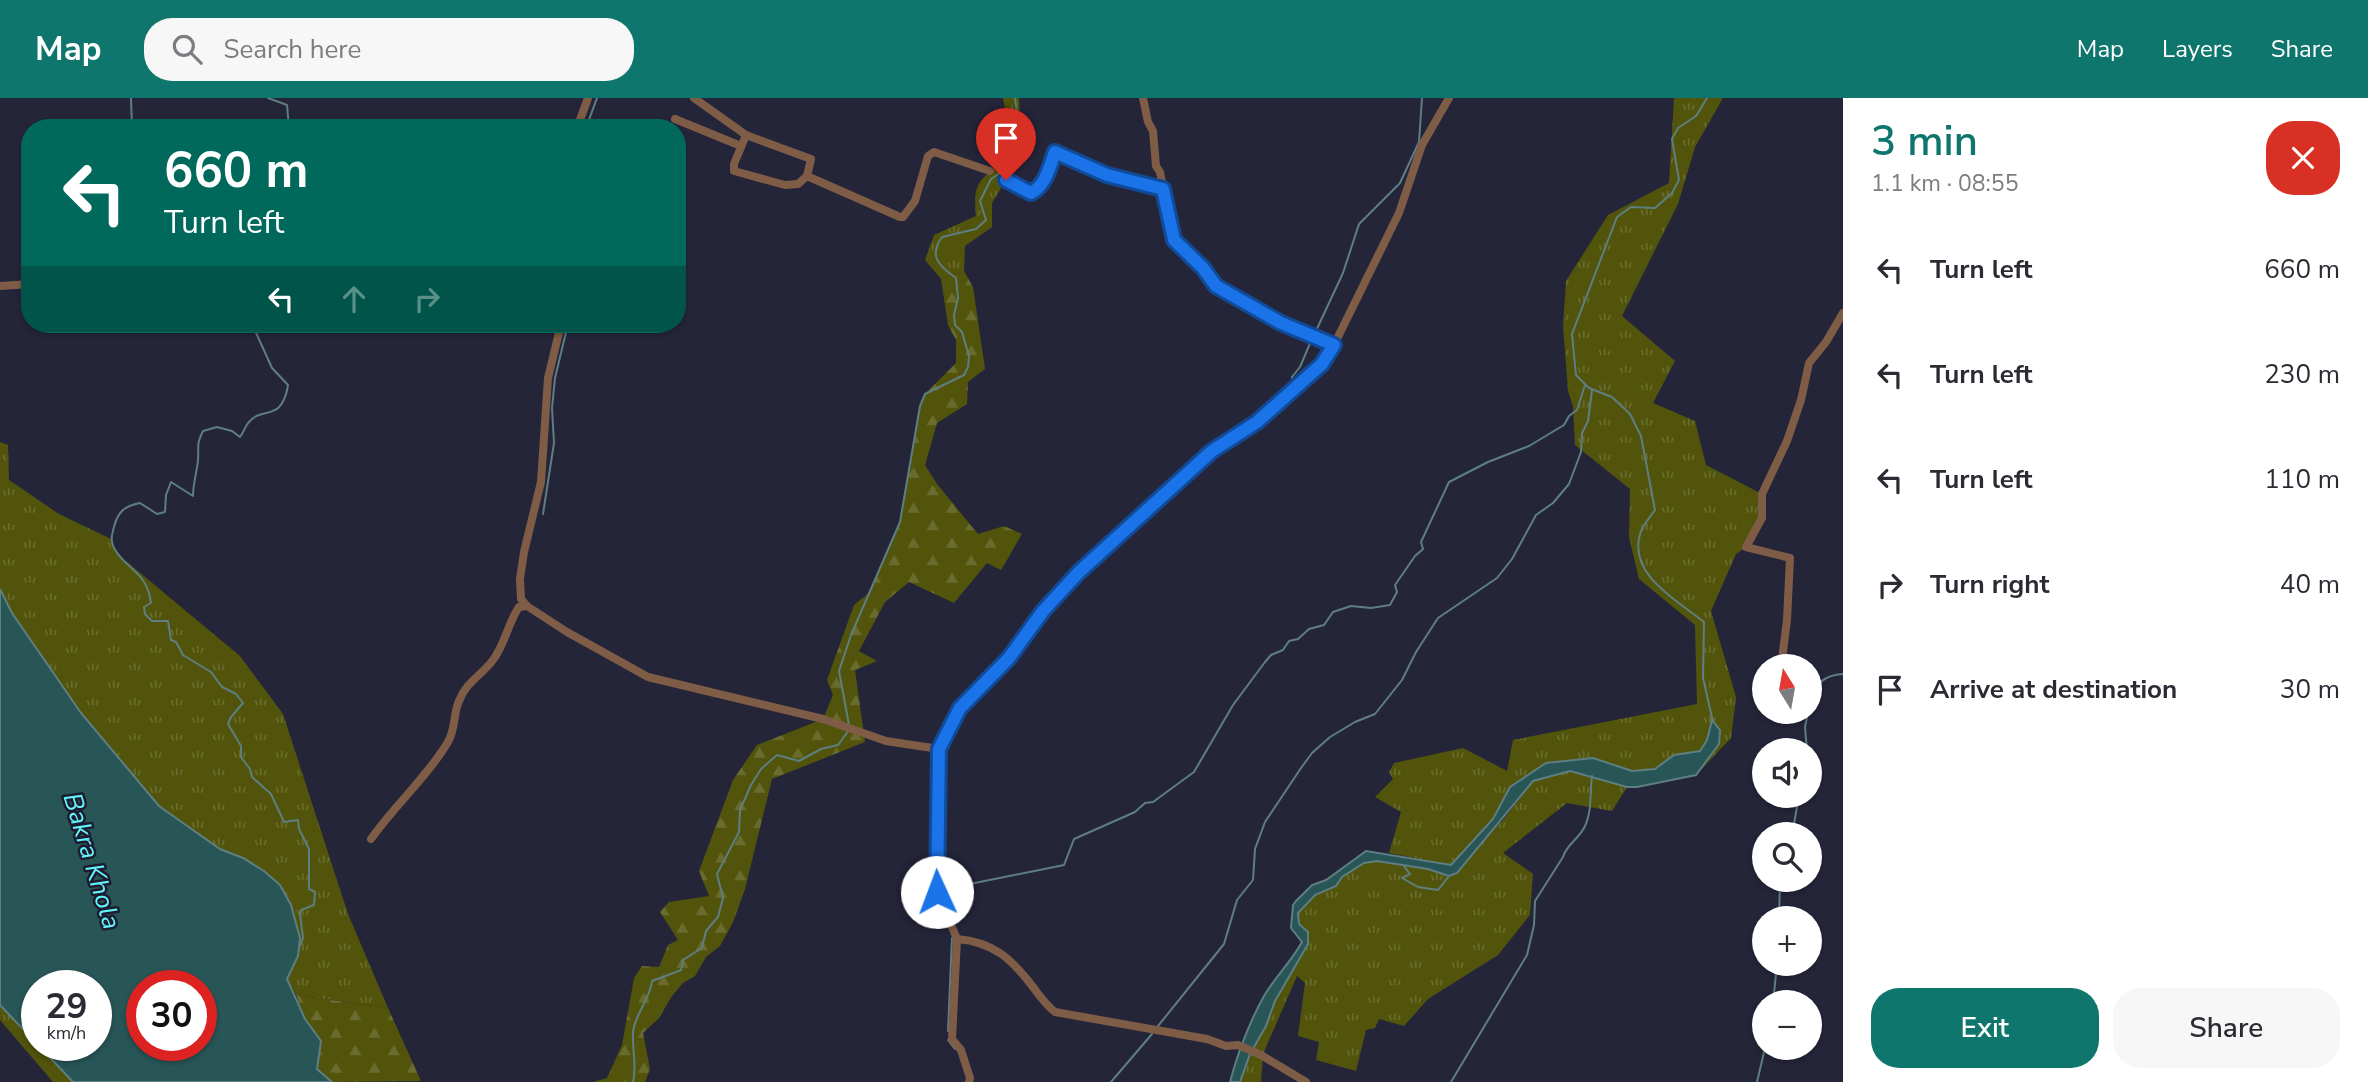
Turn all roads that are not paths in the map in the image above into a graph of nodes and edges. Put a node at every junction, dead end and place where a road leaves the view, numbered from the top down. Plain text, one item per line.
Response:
1 (589, 98) edge
2 (694, 98) edge
3 (1143, 98) edge
4 (1449, 98) edge
5 (581, 119) edge
6 (686, 124) edge
7 (746, 135) junction
8 (741, 146) junction
9 (990, 171) dead end
10 (807, 176) junction
11 (1006, 180) dead end
12 (1163, 189) junction
13 (21, 285) edge
14 (0, 286) edge
15 (1843, 313) edge
16 (559, 333) edge
17 (1334, 345) junction
18 (527, 606) junction
19 (1783, 654) edge
20 (939, 749) junction
21 (371, 839) dead end
22 (957, 939) junction
23 (969, 1082) edge
24 (1306, 1082) edge

1 - 5 street
2 - 7 street
3 - 12 street
4 - 17 street
6 - 8 street
7 - 8 street
7 - 10 street
8 - 10 street
9 - 10 street
11 - 12 street
12 - 17 street
13 - 14 street
15 - 19 street
16 - 18 street
17 - 20 street
18 - 20 street
18 - 21 street
20 - 22 street
22 - 23 street
22 - 24 street

